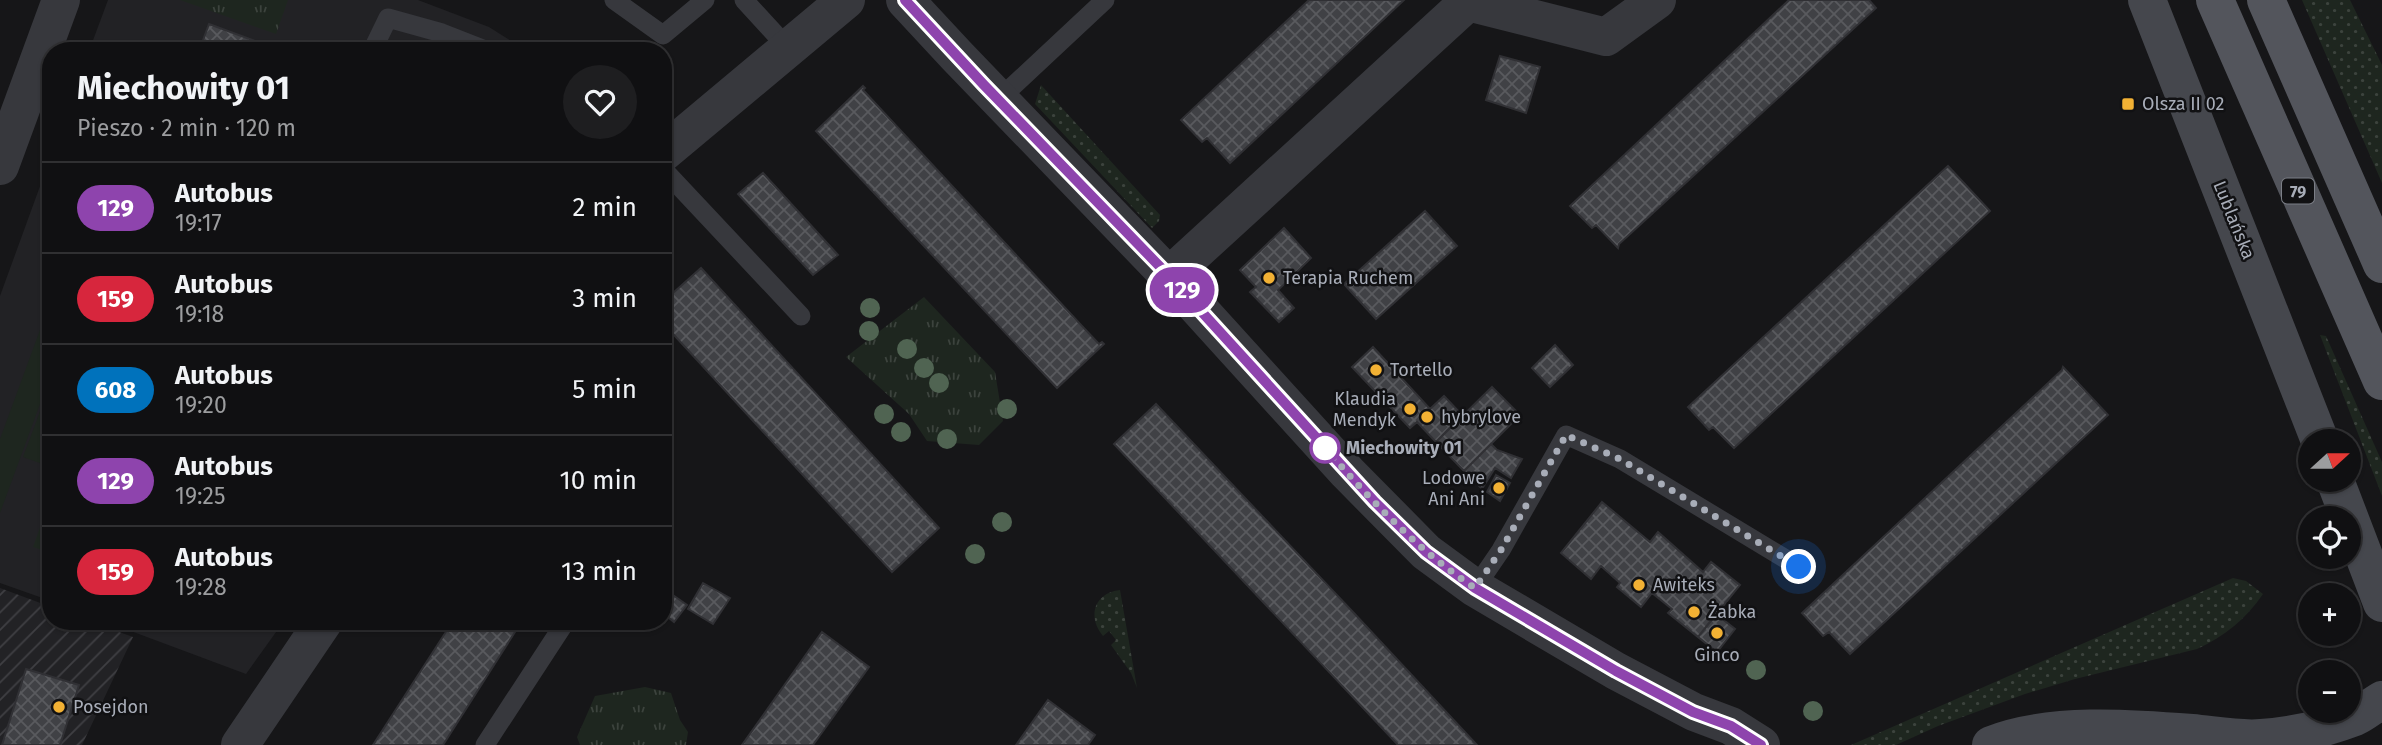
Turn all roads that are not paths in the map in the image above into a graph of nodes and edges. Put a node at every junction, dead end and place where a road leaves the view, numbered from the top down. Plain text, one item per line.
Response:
1 (61, 0) edge
2 (614, 0) edge
3 (705, 0) edge
4 (744, 0) edge
5 (846, 0) edge
6 (905, 0) edge
7 (1105, 0) edge
8 (1657, 0) edge
9 (2147, 0) edge
10 (2215, 0) edge
11 (2266, 0) edge
12 (376, 42) edge
13 (465, 42) edge
14 (788, 48) junction
15 (15, 80) edge
16 (998, 100) junction
17 (672, 145) edge
18 (0, 166) edge
19 (672, 179) edge
20 (2382, 264) edge
21 (1169, 276) junction
22 (801, 316) dead end
23 (2382, 381) edge
24 (2315, 429) edge
25 (2340, 492) edge
26 (1799, 567) dead end
27 (1475, 588) junction
28 (2382, 603) edge
29 (319, 630) edge
30 (560, 630) edge
31 (2382, 700) edge
32 (1693, 712) junction
33 (252, 741) edge
34 (485, 745) edge
35 (1723, 745) edge
36 (1761, 745) edge
37 (1991, 745) edge

1 - 15 street
2 - 3 lane
4 - 14 lane
5 - 14 street
6 - 16 street
7 - 16 lane
8 - 21 street
9 - 24 main road, Lublańska
10 - 23 main road, 79
11 - 20 main road
12 - 13 lane
14 - 17 street
15 - 18 street
16 - 21 street
19 - 22 lane
21 - 27 street
25 - 28 main road
26 - 27 lane
27 - 32 street
29 - 33 street
30 - 34 lane
31 - 37 main road
32 - 35 street
32 - 36 street

